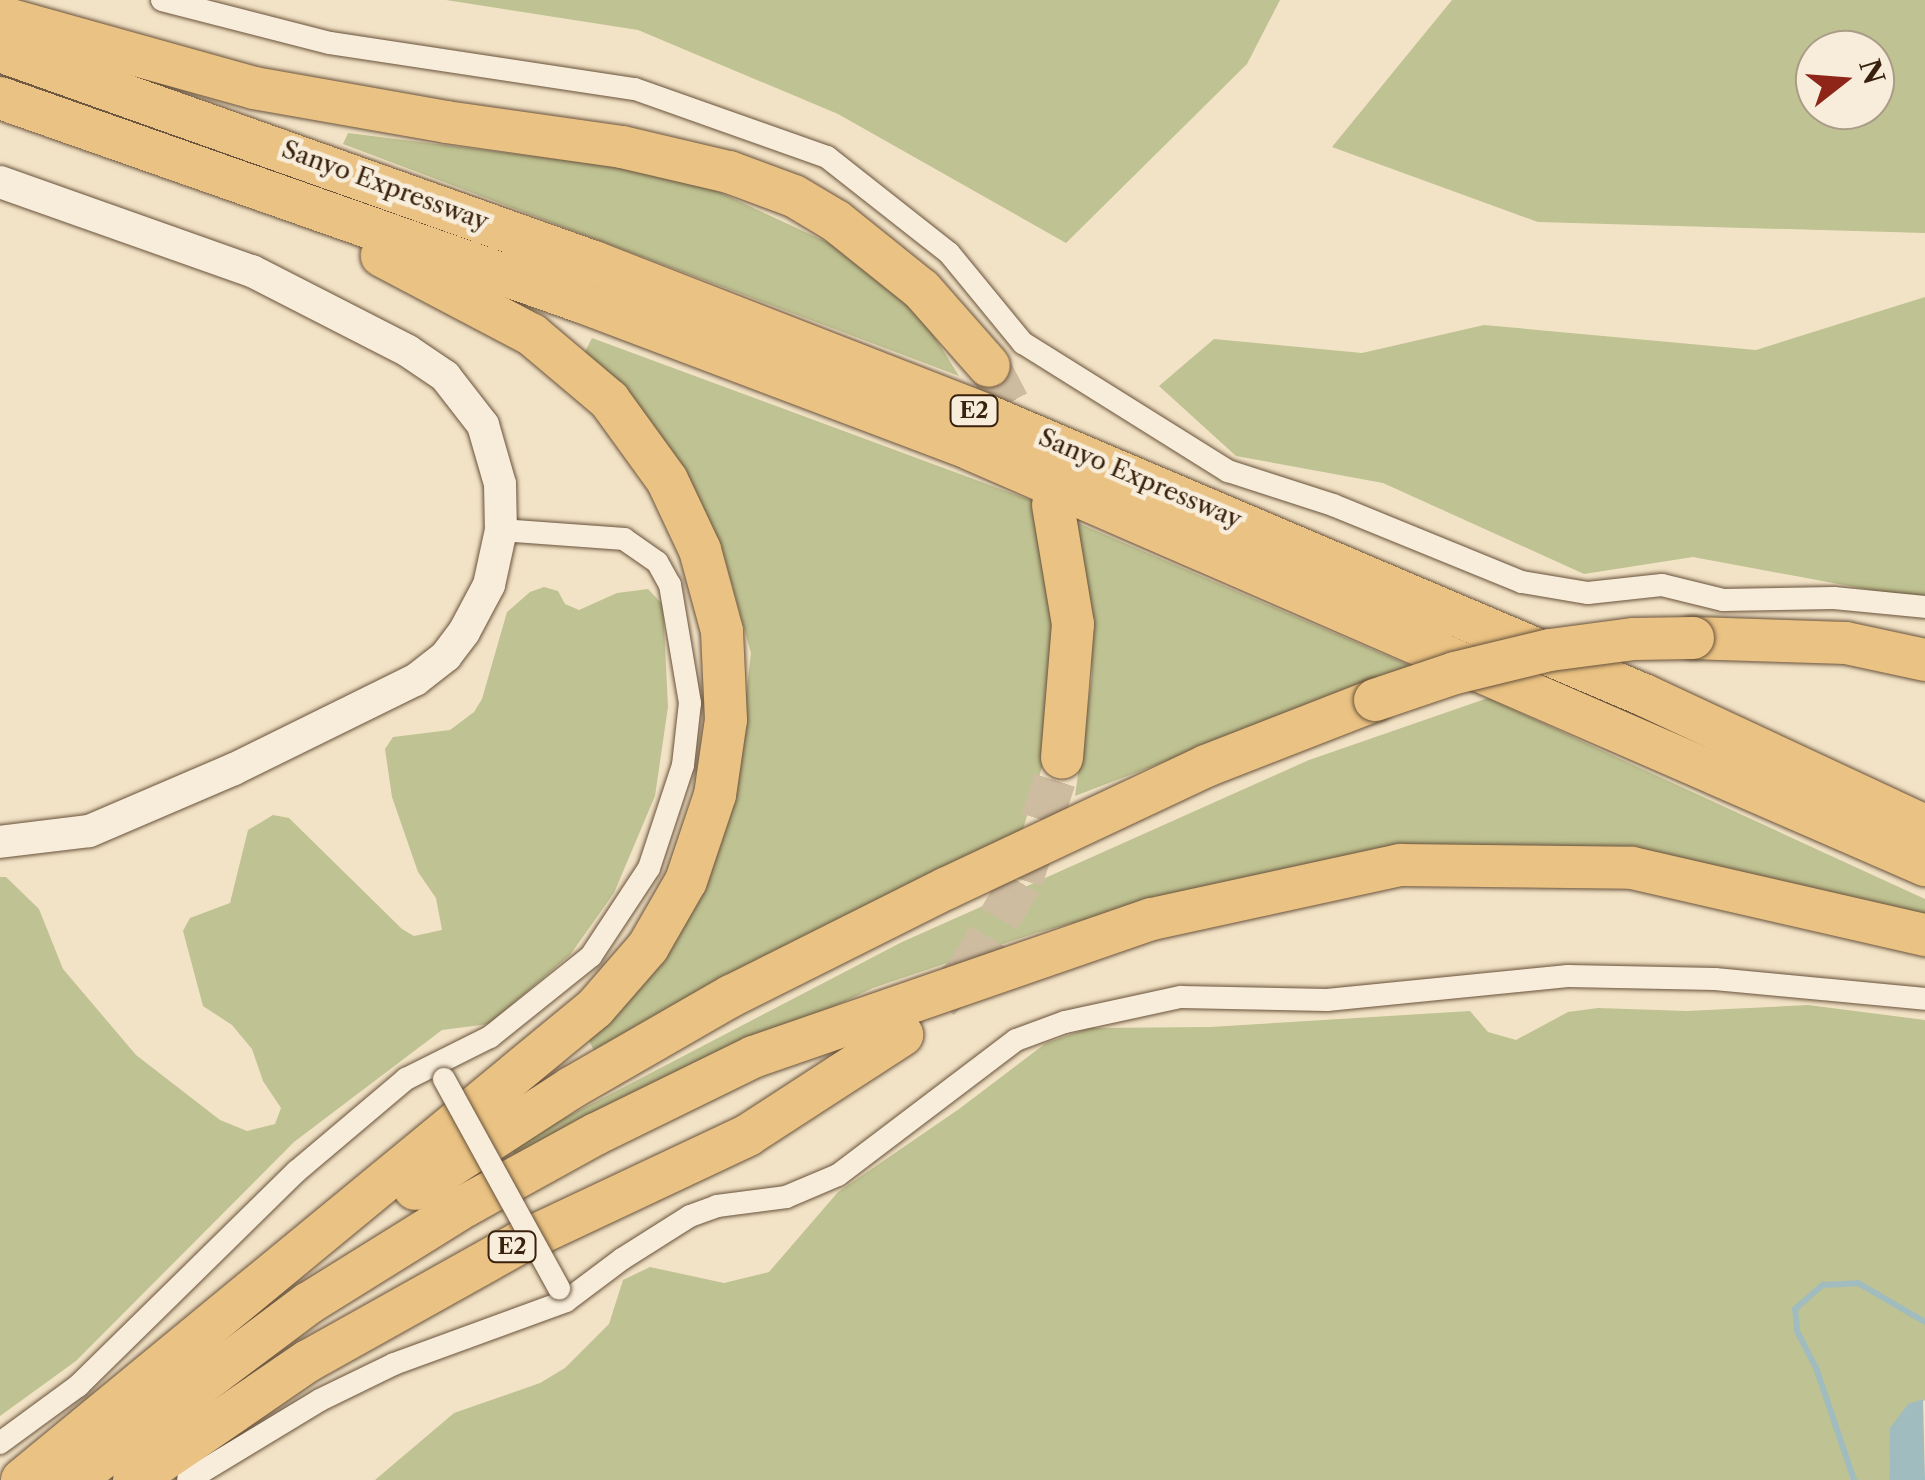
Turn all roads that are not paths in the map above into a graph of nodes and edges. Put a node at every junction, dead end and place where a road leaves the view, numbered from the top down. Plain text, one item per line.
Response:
1 (162, 0) edge
2 (0, 17) edge
3 (0, 51) edge
4 (0, 98) edge
5 (50, 114) junction
6 (0, 182) edge
7 (989, 366) tunnel mouth
8 (1053, 504) dead end
9 (501, 530) junction
10 (1925, 607) edge
11 (1925, 660) edge
12 (1062, 758) tunnel mouth
13 (1925, 826) edge
14 (0, 842) edge
15 (1925, 865) edge
16 (1925, 935) edge
17 (1925, 999) edge
18 (902, 1035) dead end
19 (440, 1073) junction
20 (562, 1295) junction
21 (0, 1443) edge
22 (49, 1472) edge
23 (134, 1480) edge
24 (188, 1480) edge

1 - 10 street
2 - 7 highway
3 - 13 highway, Sanyo Expressway / E2
4 - 5 highway, Sanyo Expressway / E2
5 - 15 highway, Sanyo Expressway / E2
5 - 22 highway
6 - 9 street
8 - 12 highway
9 - 14 street
9 - 19 street
11 - 22 highway, bridge
16 - 22 highway
17 - 20 street
18 - 23 highway, E2
19 - 20 street, bridge
19 - 21 street
20 - 24 street

